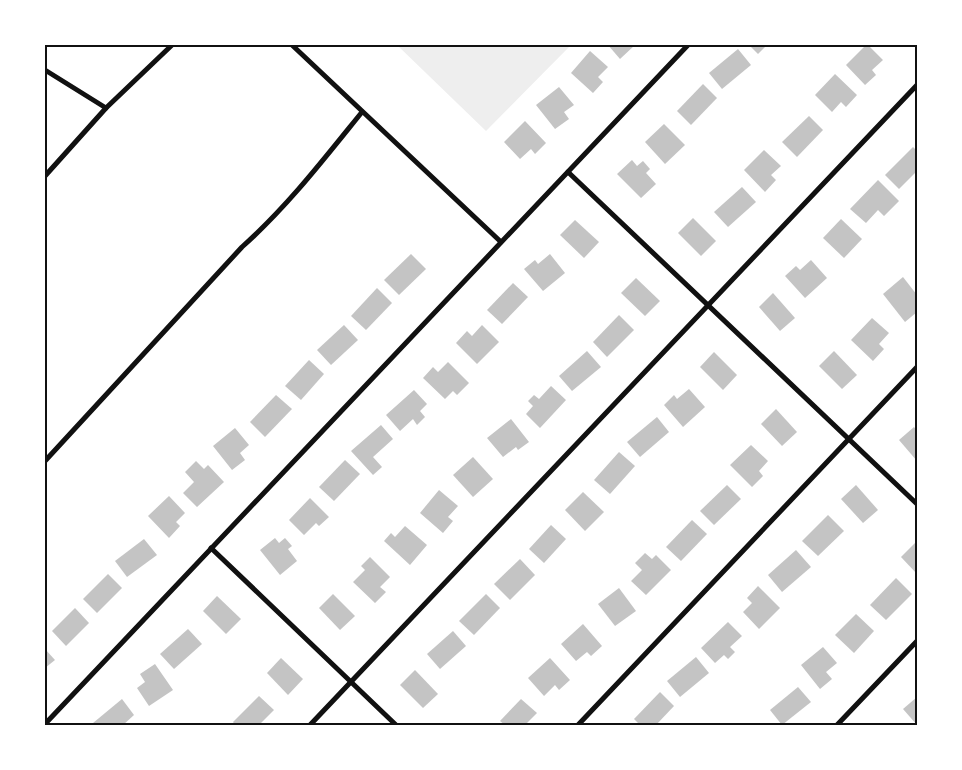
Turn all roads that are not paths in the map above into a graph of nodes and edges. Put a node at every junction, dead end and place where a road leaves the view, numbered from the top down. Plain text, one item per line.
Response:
1 (172, 45) edge
2 (292, 45) edge
3 (688, 45) edge
4 (45, 70) edge
5 (917, 85) edge
6 (106, 108) junction
7 (362, 112) junction
8 (568, 172) junction
9 (45, 176) edge
10 (501, 242) junction
11 (708, 304) junction
12 (917, 367) edge
13 (849, 439) junction
14 (45, 461) edge
15 (917, 504) edge
16 (211, 548) junction
17 (917, 641) edge
18 (350, 682) junction
19 (45, 724) edge
20 (310, 725) edge
21 (396, 725) edge
22 (578, 725) edge
23 (837, 725) edge

1 - 6 street
2 - 7 street
3 - 8 street
4 - 6 street
5 - 11 street
6 - 9 street
7 - 10 street
7 - 14 street
8 - 10 street
8 - 11 street
10 - 16 street
11 - 13 street
11 - 18 street
12 - 13 street
13 - 15 street
13 - 22 street
16 - 18 street
16 - 19 street
17 - 23 street
18 - 20 street
18 - 21 street

